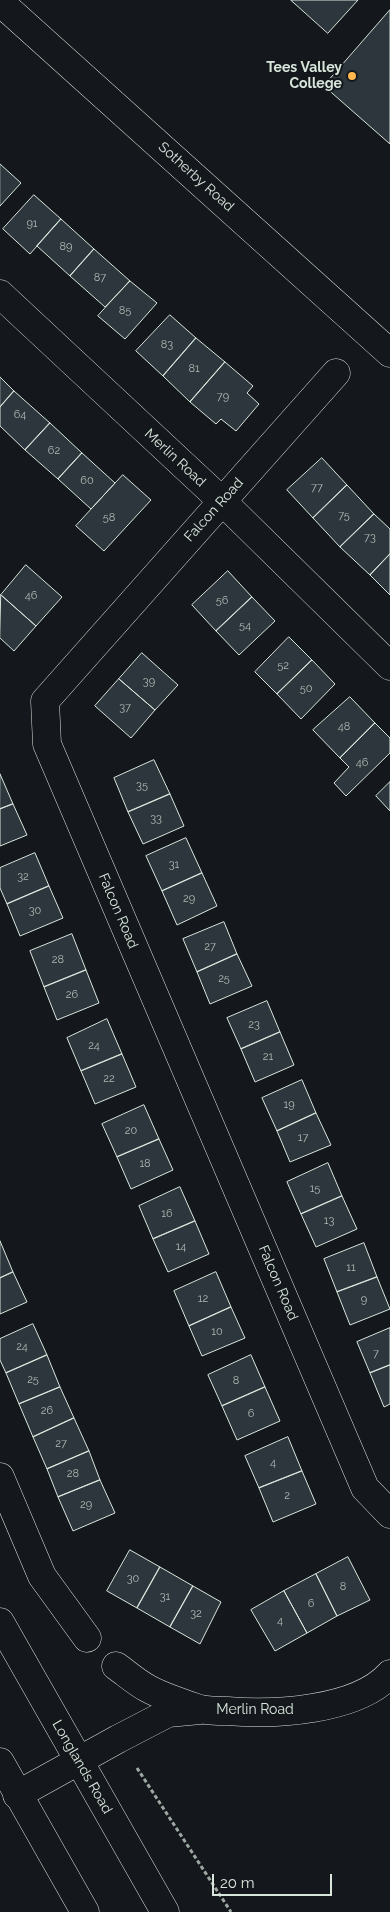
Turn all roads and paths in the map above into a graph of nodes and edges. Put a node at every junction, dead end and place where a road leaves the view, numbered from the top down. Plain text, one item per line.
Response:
1 (0, 2) edge
2 (0, 294) edge
3 (390, 353) edge
4 (336, 373) dead end
5 (222, 501) junction
6 (390, 666) edge
7 (0, 1477) edge
8 (390, 1514) edge
9 (0, 1622) edge
10 (87, 1638) dead end
11 (116, 1666) dead end
12 (390, 1674) edge
13 (202, 1709) junction
14 (118, 1739) junction
15 (78, 1760) junction
16 (0, 1762) edge
17 (17, 1795) junction
18 (85, 1912) edge
19 (165, 1912) edge
20 (231, 1912) edge

1 - 3 street, Sotherby Road
2 - 5 street, Merlin Road
4 - 5 street, Falcon Road
5 - 6 street, Merlin Road
5 - 8 street, Falcon Road
7 - 10 street
9 - 15 street, Longlands Road
11 - 13 street, Merlin Road
12 - 13 street, Merlin Road
13 - 14 street, Merlin Road
14 - 15 street, Merlin Road
14 - 20 path
15 - 17 street, Merlin Road
15 - 19 street, Longlands Road
16 - 17 street
17 - 18 street

